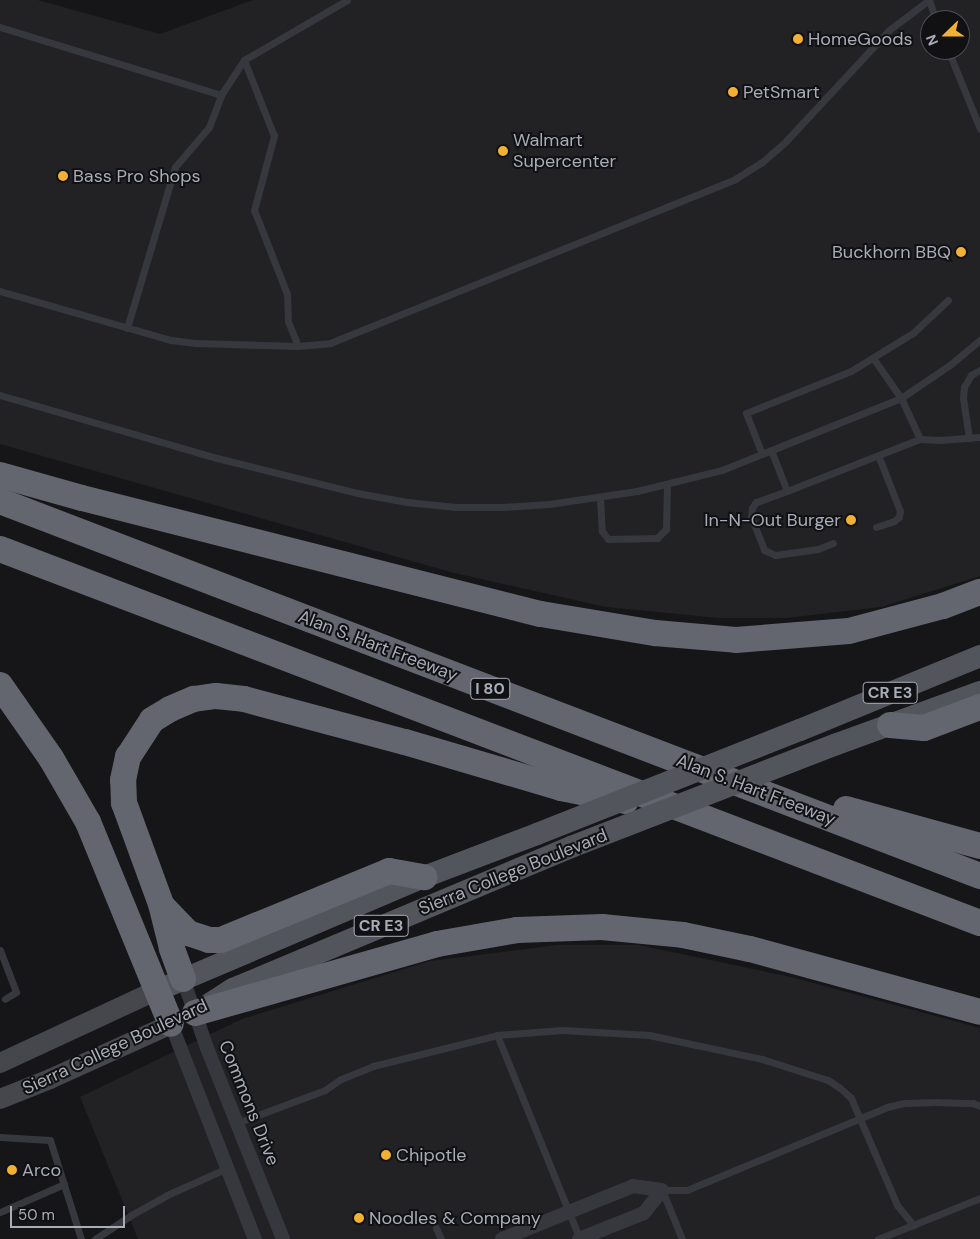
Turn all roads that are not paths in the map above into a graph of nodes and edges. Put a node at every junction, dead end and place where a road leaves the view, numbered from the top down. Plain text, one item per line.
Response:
1 (347, 0) edge
2 (929, 0) edge
3 (0, 27) edge
4 (244, 60) junction
5 (952, 60) edge
6 (221, 95) junction
7 (980, 129) edge
8 (0, 290) edge
9 (948, 300) dead end
10 (127, 328) junction
11 (980, 336) edge
12 (977, 342) edge
13 (298, 346) junction
14 (873, 358) junction
15 (980, 370) edge
16 (0, 395) edge
17 (901, 398) junction
18 (980, 437) edge
19 (969, 438) junction
20 (920, 439) junction
21 (771, 450) junction
22 (762, 454) junction
23 (878, 455) junction
24 (0, 475) edge
25 (667, 484) junction
26 (787, 491) junction
27 (600, 497) junction
28 (0, 501) edge
29 (876, 527) dead end
30 (833, 543) dead end
31 (0, 549) edge
32 (980, 592) edge
33 (980, 606) edge
34 (849, 631) junction
35 (980, 656) edge
36 (0, 685) edge
37 (980, 692) edge
38 (980, 707) edge
39 (890, 725) junction
40 (702, 769) junction
41 (699, 816) junction
42 (980, 846) edge
43 (980, 876) edge
44 (424, 877) junction
45 (161, 904) junction
46 (980, 922) edge
47 (0, 950) edge
48 (183, 979) junction
49 (157, 990) junction
50 (5, 999) dead end
51 (980, 1012) edge
52 (195, 1013) junction
53 (171, 1024) junction
54 (498, 1036) junction
55 (0, 1063) edge
56 (0, 1099) edge
57 (980, 1106) edge
58 (859, 1119) junction
59 (237, 1123) junction
60 (0, 1137) edge
61 (227, 1168) junction
62 (64, 1184) junction
63 (662, 1190) junction
64 (980, 1198) edge
65 (0, 1212) edge
66 (569, 1212) junction
67 (913, 1225) junction
68 (436, 1228) dead end
69 (82, 1239) edge
70 (95, 1239) edge
71 (255, 1239) edge
72 (283, 1239) edge
73 (441, 1239) edge
74 (502, 1239) edge
75 (579, 1239) edge
76 (682, 1239) edge
77 (878, 1239) edge

1 - 4 lane
2 - 13 lane
3 - 6 lane
4 - 6 lane
4 - 13 lane
5 - 7 lane
6 - 10 lane
8 - 10 lane
9 - 14 lane
10 - 13 lane
11 - 12 lane
12 - 17 lane
14 - 17 lane
14 - 22 lane
15 - 19 lane
16 - 27 lane
17 - 20 lane
17 - 21 lane
18 - 19 lane
19 - 20 lane
20 - 23 lane
21 - 22 lane
21 - 26 lane
22 - 25 lane
23 - 26 lane
23 - 29 lane
24 - 34 highway
25 - 27 lane
25 - 27 lane
26 - 30 lane
28 - 40 highway, Alan S. Hart Freeway / I 80
31 - 41 highway, I 80
32 - 34 highway
33 - 34 highway
35 - 44 main road, Sierra College Boulevard / CR E3, bridge
36 - 49 highway
37 - 39 main road, Sierra College Boulevard / CR E3
38 - 39 highway
39 - 52 main road, Sierra College Boulevard / CR E3, bridge
40 - 42 highway
40 - 43 highway, Alan S. Hart Freeway / I 80
41 - 45 highway
41 - 46 highway, I 80
44 - 45 highway
44 - 48 main road, Sierra College Boulevard
45 - 48 highway
47 - 50 lane
48 - 49 main road, Sierra College Boulevard
48 - 52 street, Commons Drive
49 - 53 highway
49 - 55 main road, Sierra College Boulevard
51 - 52 highway
52 - 53 main road, Sierra College Boulevard / CR E3
52 - 59 street, Commons Drive
53 - 56 main road, Sierra College Boulevard
53 - 61 street
54 - 58 lane
54 - 59 lane
54 - 66 lane
57 - 58 lane
58 - 63 lane
58 - 67 lane
59 - 72 street, Commons Drive
60 - 62 lane
61 - 70 lane
61 - 71 street
62 - 65 lane
62 - 69 lane
63 - 66 street
63 - 75 street
63 - 76 lane
64 - 67 lane
66 - 74 street
66 - 75 lane
67 - 77 lane
68 - 73 lane

